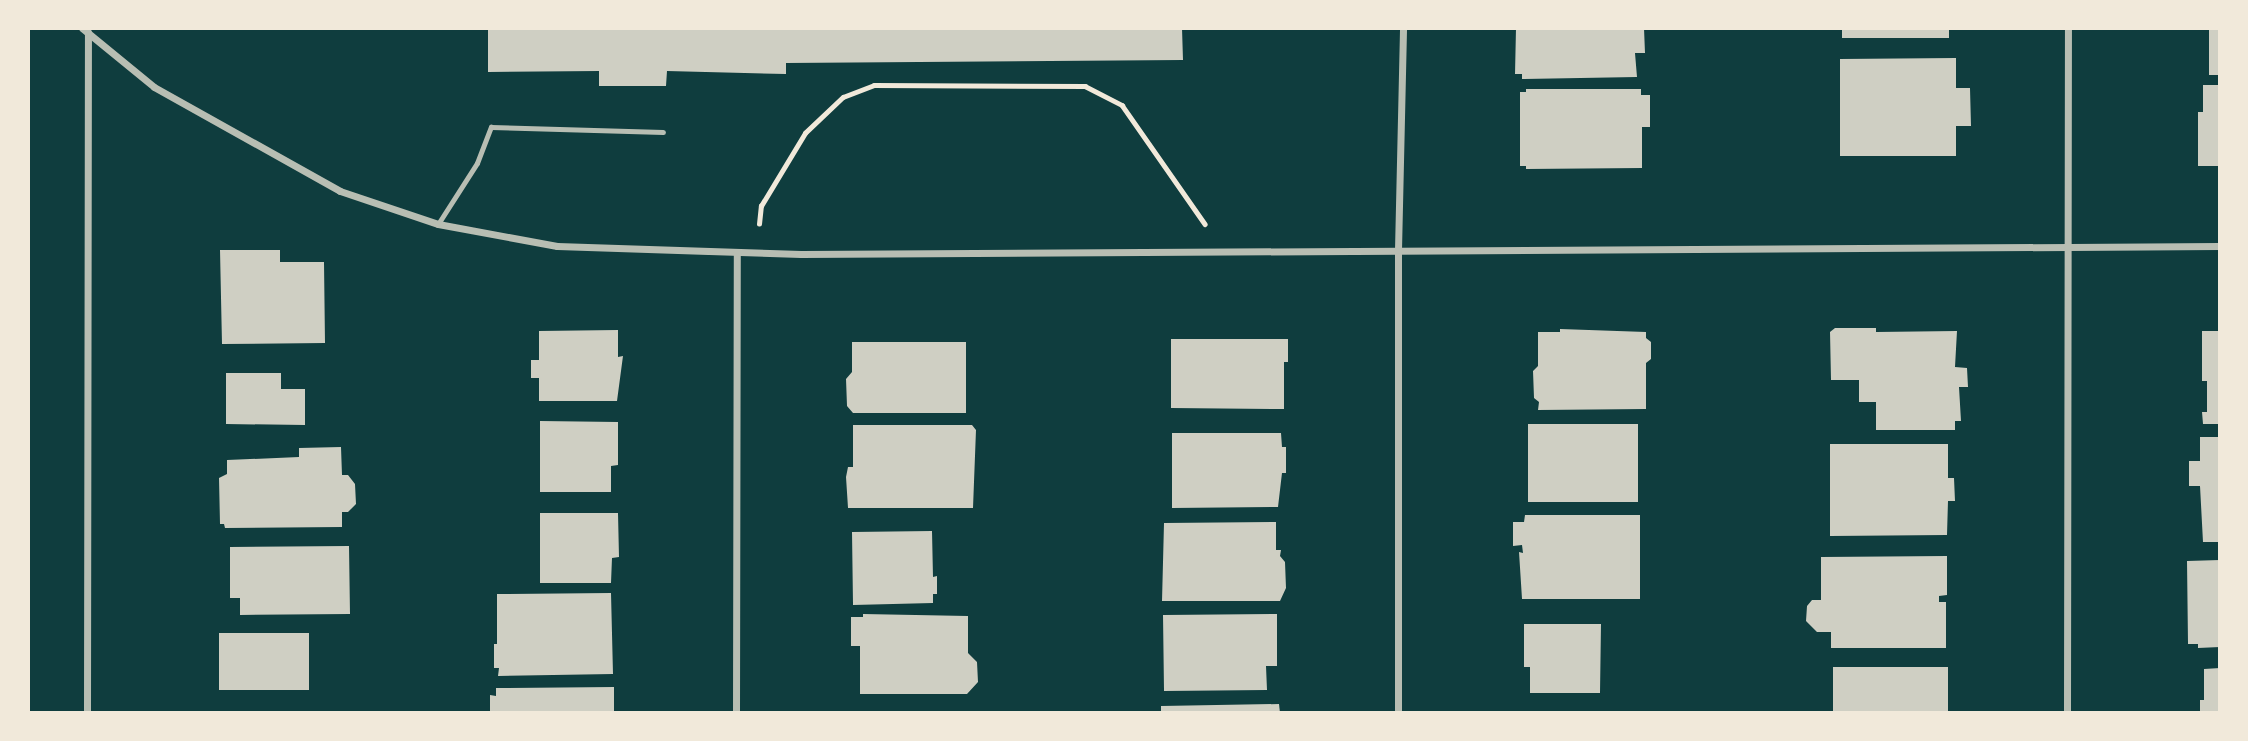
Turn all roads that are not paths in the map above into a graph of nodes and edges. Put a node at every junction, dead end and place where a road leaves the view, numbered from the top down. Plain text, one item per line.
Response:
1 (1403, 28) edge
2 (2068, 28) edge
3 (86, 30) edge
4 (663, 132) dead end
5 (439, 224) junction
6 (2220, 246) edge
7 (2067, 248) junction
8 (1398, 250) junction
9 (737, 252) junction
10 (87, 713) edge
11 (736, 713) edge
12 (1398, 713) edge
13 (2067, 713) edge

1 - 8 street
2 - 7 street
3 - 5 street
3 - 10 street
4 - 5 lane
5 - 9 street
6 - 7 street
7 - 8 street
7 - 13 street
8 - 9 street
8 - 12 street
9 - 11 street

